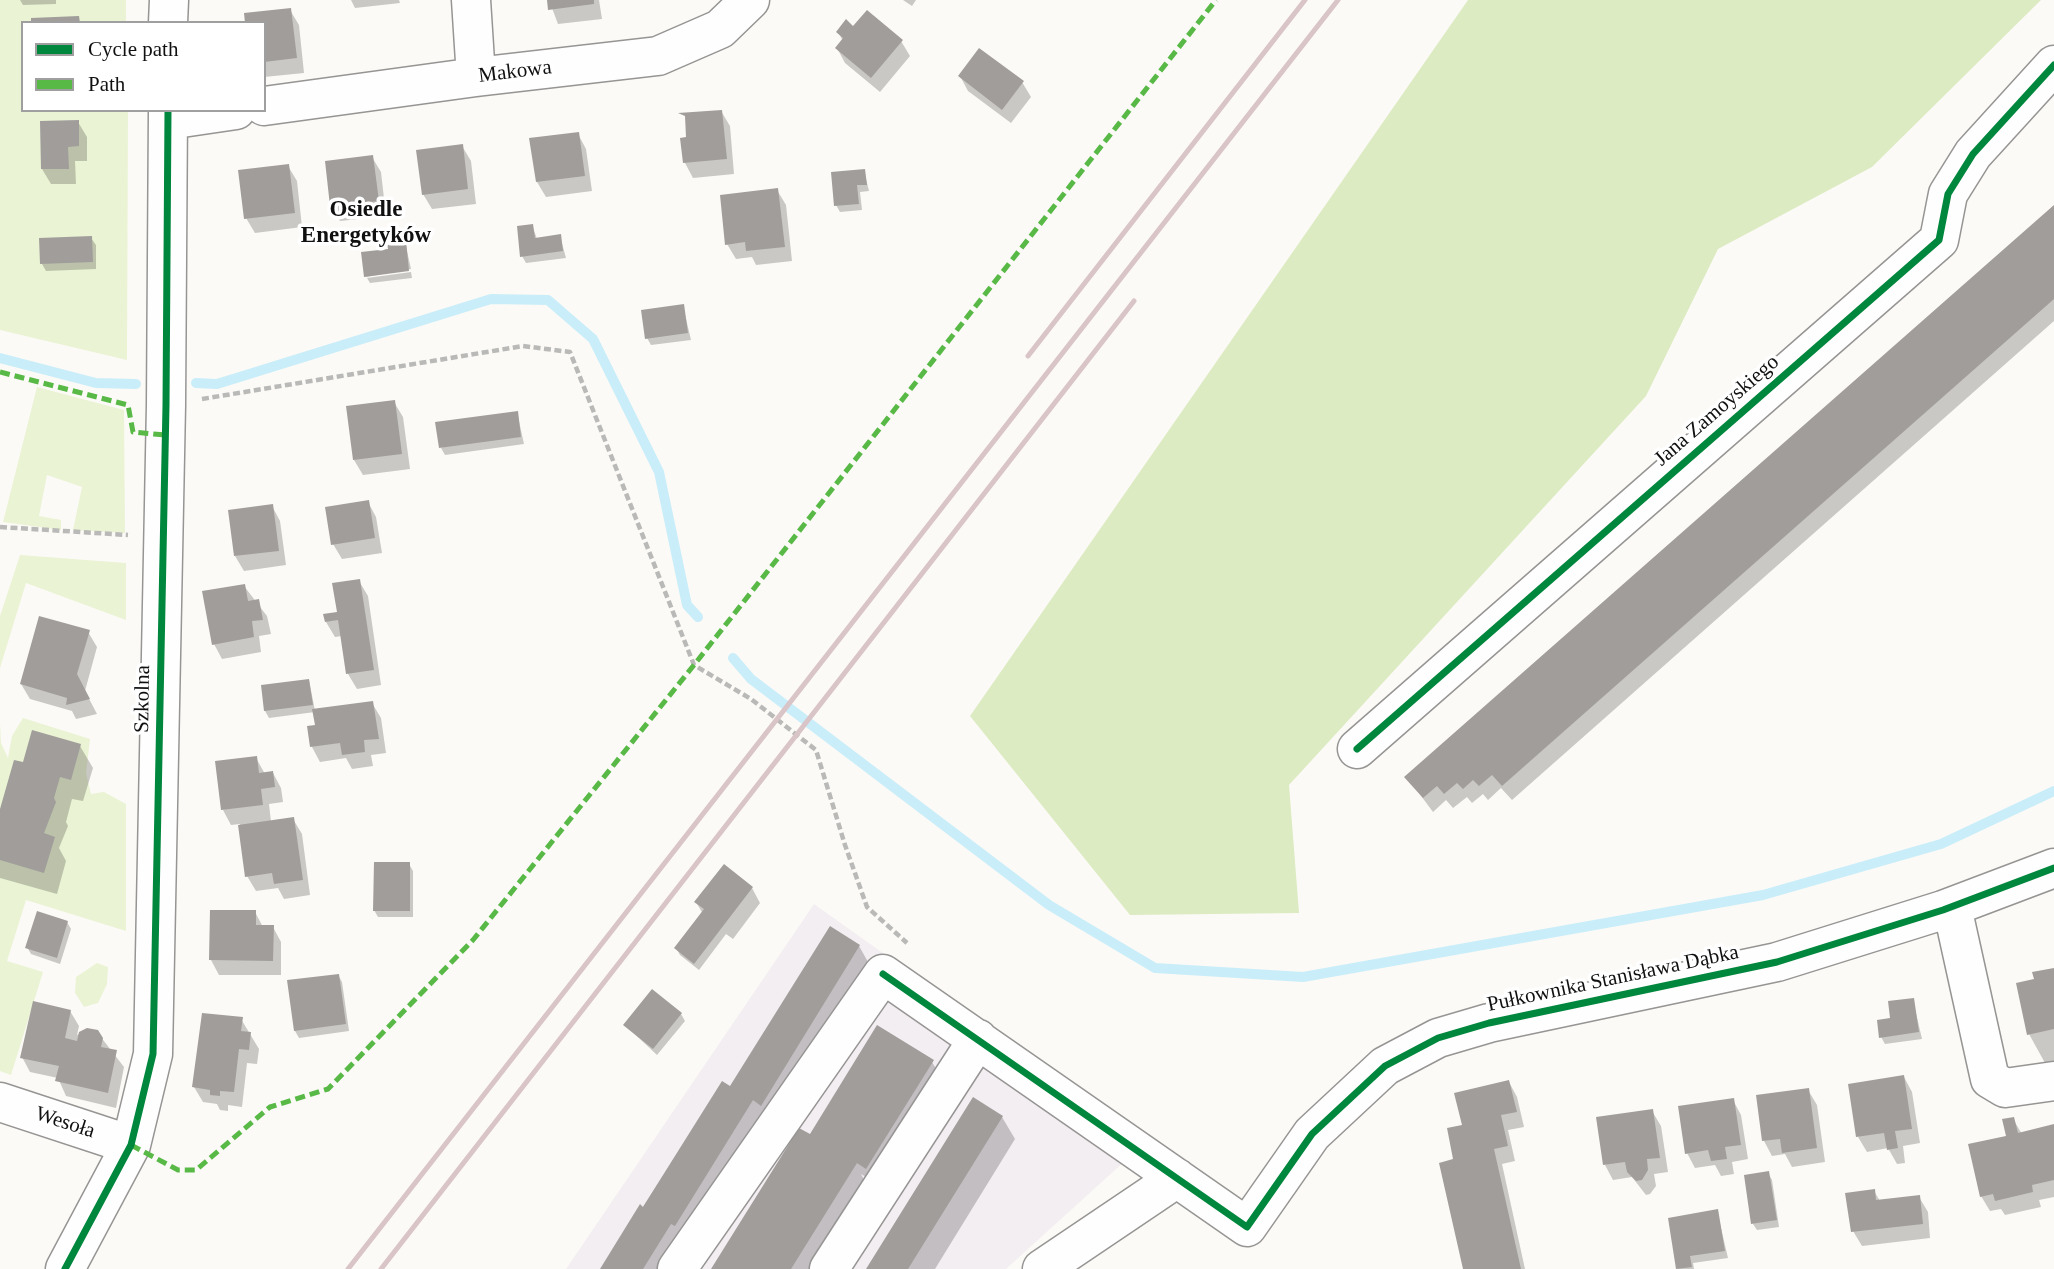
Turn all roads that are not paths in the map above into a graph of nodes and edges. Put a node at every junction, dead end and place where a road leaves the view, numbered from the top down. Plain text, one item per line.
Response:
1 (169, 0) edge
2 (471, 0) edge
3 (750, 0) edge
4 (169, 21) edge
5 (2054, 65) edge
6 (476, 77) junction
7 (266, 106) edge
8 (209, 112) edge
9 (168, 115) edge
10 (1357, 749) dead end
11 (2054, 868) edge
12 (1952, 907) junction
13 (978, 1039) junction
14 (2054, 1081) edge
15 (0, 1102) edge
16 (131, 1145) junction
17 (1177, 1178) junction
18 (65, 1269) edge
19 (677, 1269) edge
20 (829, 1269) edge
21 (1042, 1269) edge

1 - 4 street
2 - 6 street
3 - 6 street, Makowa
5 - 10 street, Jana Zamoyskiego
6 - 7 street, Makowa
8 - 9 street
9 - 16 street, Szkolna
11 - 12 street, Pułkownika Stanisława Dąbka
12 - 14 street
12 - 17 street, Pułkownika Stanisława Dąbka
13 - 17 street
13 - 19 street
13 - 20 street
15 - 16 street, Wesoła
16 - 18 street, Szkolna
17 - 21 street

